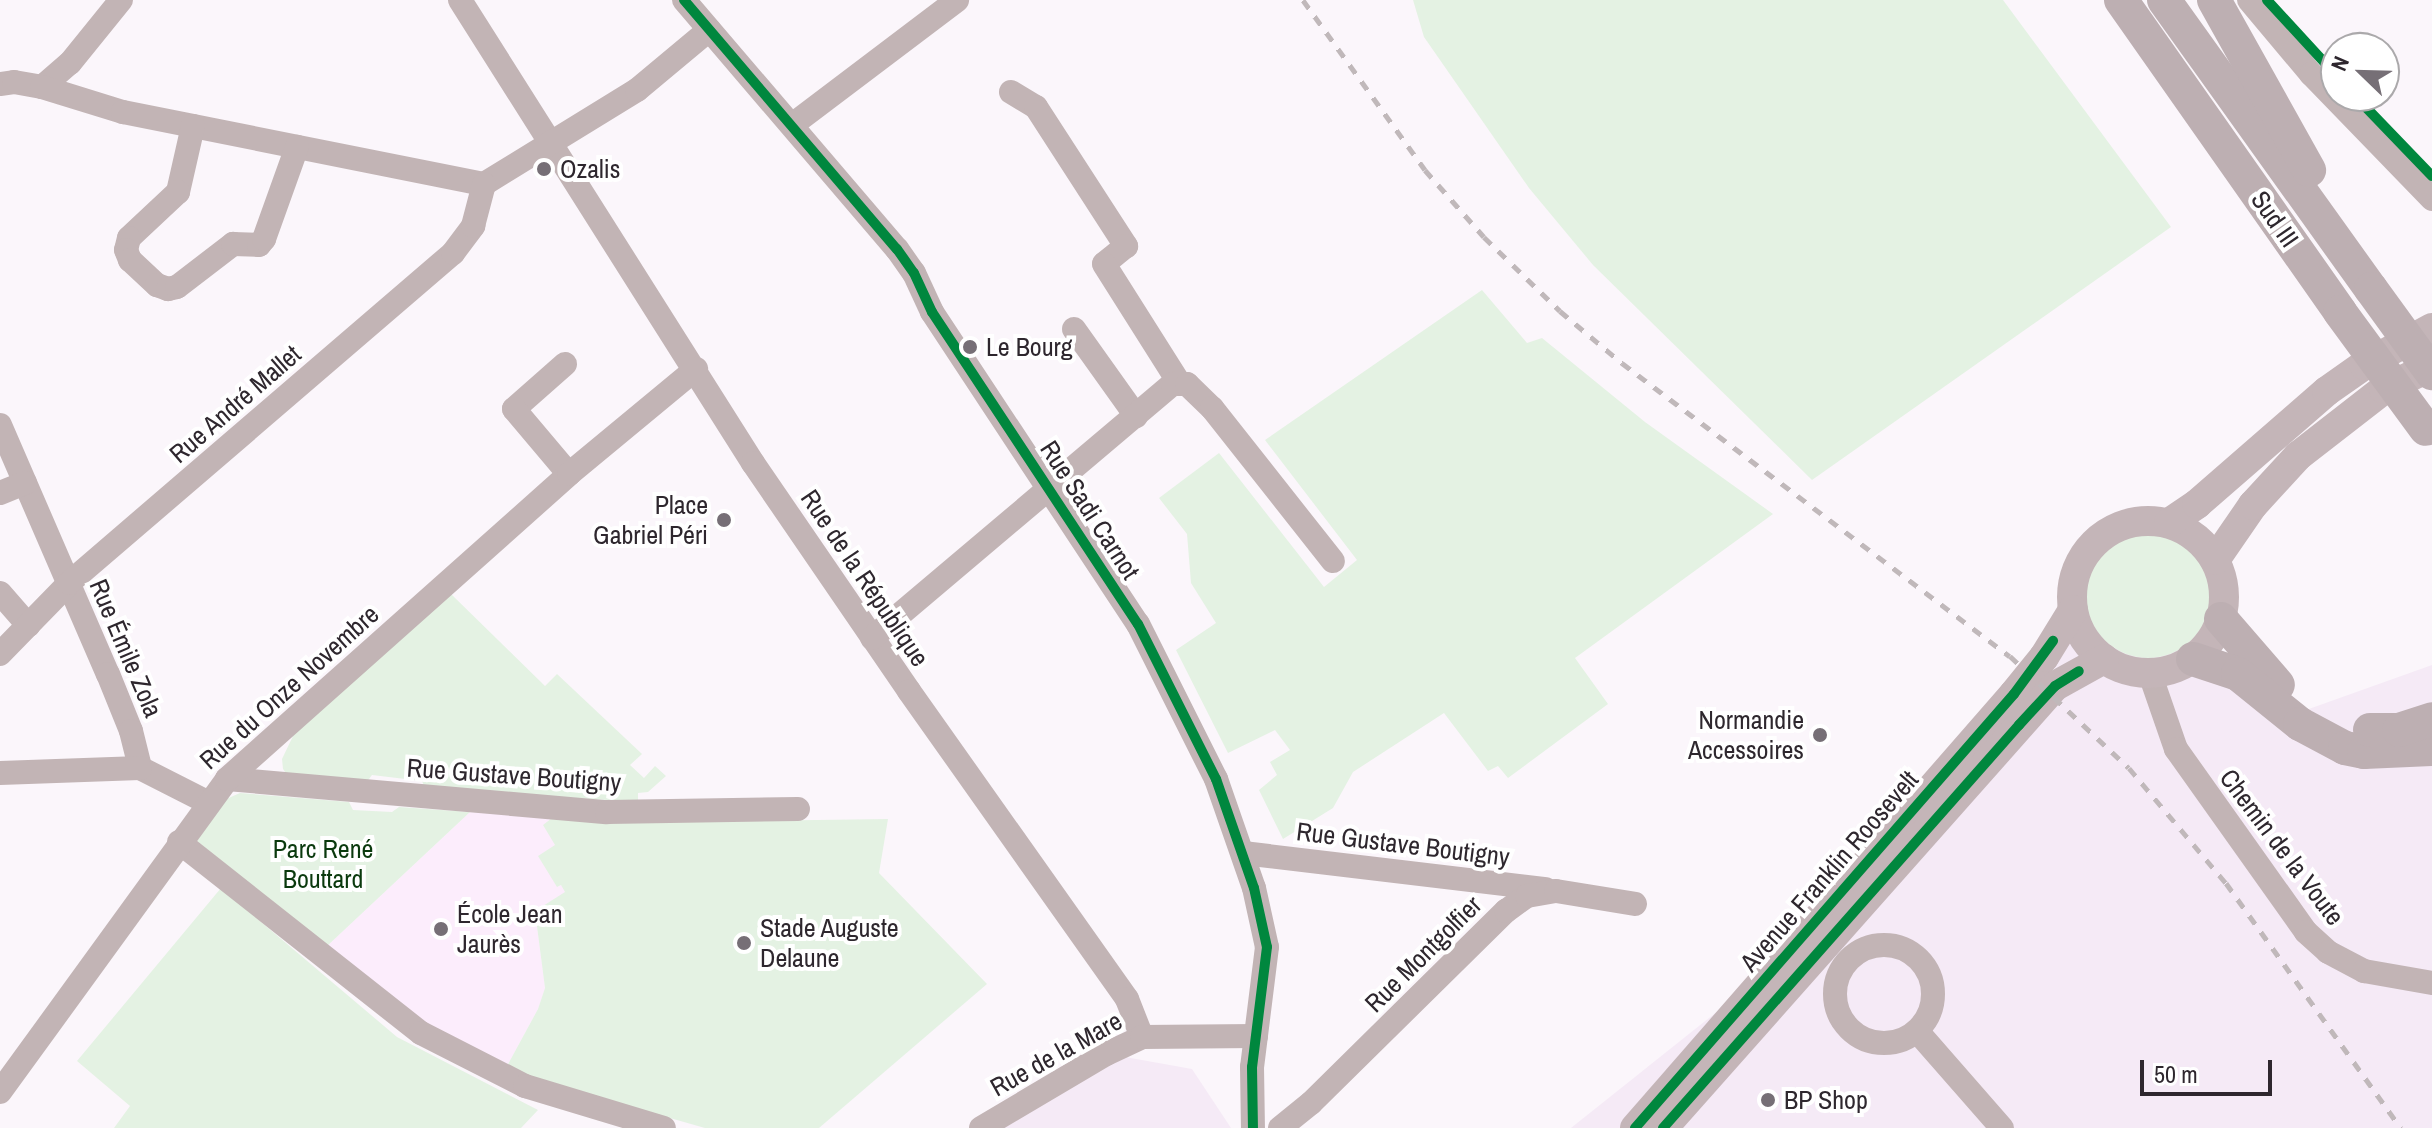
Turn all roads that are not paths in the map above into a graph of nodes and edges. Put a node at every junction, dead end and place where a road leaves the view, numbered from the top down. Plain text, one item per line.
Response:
1 (121, 0) edge
2 (460, 0) edge
3 (684, 0) edge
4 (957, 0) edge
5 (2121, 0) edge
6 (2164, 0) edge
7 (2214, 0) edge
8 (2249, 0) edge
9 (709, 30) junction
10 (0, 84) edge
11 (42, 87) junction
12 (1011, 92) dead end
13 (792, 125) junction
14 (193, 126) junction
15 (549, 145) junction
16 (297, 147) junction
17 (484, 184) junction
18 (2432, 199) edge
19 (2367, 283) junction
20 (2432, 328) edge
21 (1074, 329) dead end
22 (565, 364) dead end
23 (2432, 366) edge
24 (696, 369) junction
25 (2432, 373) edge
26 (1180, 384) junction
27 (1136, 416) junction
28 (0, 425) edge
29 (2430, 435) edge
30 (569, 474) junction
31 (25, 483) junction
32 (1051, 488) junction
33 (0, 493) edge
34 (2169, 523) junction
35 (2215, 560) junction
36 (1333, 561) dead end
37 (69, 583) junction
38 (0, 593) edge
39 (2073, 610) junction
40 (2221, 619) junction
41 (28, 625) junction
42 (872, 638) junction
43 (0, 654) edge
44 (2104, 659) junction
45 (2193, 659) junction
46 (2150, 674) junction
47 (2432, 719) edge
48 (2432, 749) edge
49 (140, 768) junction
50 (0, 773) edge
51 (227, 779) junction
52 (207, 802) junction
53 (798, 809) dead end
54 (179, 842) junction
55 (1243, 853) junction
56 (1556, 891) junction
57 (1635, 904) dead end
58 (2432, 983) edge
59 (1917, 1031) junction
60 (1256, 1036) junction
61 (1142, 1037) junction
62 (0, 1092) edge
63 (664, 1128) edge
64 (981, 1128) edge
65 (1253, 1128) edge
66 (1280, 1128) edge
67 (1635, 1128) edge
68 (1663, 1128) edge
69 (2002, 1128) edge

1 - 11 street
2 - 15 street, Rue de la République
3 - 9 street, Rue Sadi Carnot
4 - 13 street
5 - 29 highway, Sud III, bridge
6 - 19 highway, Sud III
7 - 19 highway
8 - 18 street
9 - 13 street, Rue Sadi Carnot
9 - 15 street
10 - 11 street
11 - 14 street
12 - 26 street
13 - 32 street, Rue Sadi Carnot
14 - 16 street
14 - 16 street
15 - 17 street
15 - 24 street, Rue de la République
16 - 17 street
17 - 37 street, Rue André Mallet
19 - 25 highway, Sud III, bridge
20 - 34 main road
21 - 27 street
22 - 30 street
23 - 35 main road
24 - 30 street, Rue du Onze Novembre
24 - 42 street, Rue de la République
26 - 27 street, Rue Sadi Carnot
26 - 36 street
27 - 32 street, Rue Sadi Carnot
28 - 31 street, Rue Émile Zola
30 - 51 street, Rue du Onze Novembre
31 - 33 street
31 - 37 street, Rue Émile Zola
32 - 42 street
32 - 55 street, Rue Sadi Carnot
34 - 35 main road
34 - 39 main road
35 - 40 main road
37 - 41 street, Rue André Mallet
37 - 49 street, Rue Émile Zola
38 - 41 street
39 - 44 main road
39 - 67 main road, Avenue Franklin Roosevelt
40 - 45 main road
40 - 47 highway
41 - 43 street, Rue André Mallet
42 - 61 street, Rue de la République
44 - 46 main road
44 - 68 main road, Avenue Franklin Roosevelt
45 - 46 main road
45 - 48 highway
46 - 58 street, Chemin de la Voute
49 - 50 street
49 - 52 street
51 - 52 street, Rue du Onze Novembre
51 - 53 street, Rue Gustave Boutigny
52 - 54 street, Rue du Onze Novembre
54 - 62 street, Rue du Onze Novembre
54 - 63 street
55 - 56 street, Rue Gustave Boutigny
55 - 60 street, Rue Sadi Carnot
56 - 57 street, Rue Montgolfier
56 - 66 street, Rue Montgolfier
59 - 59 street
59 - 69 street
60 - 61 street, Rue de la Mare
60 - 65 street, Rue Sadi Carnot
61 - 64 street, Rue de la Mare

